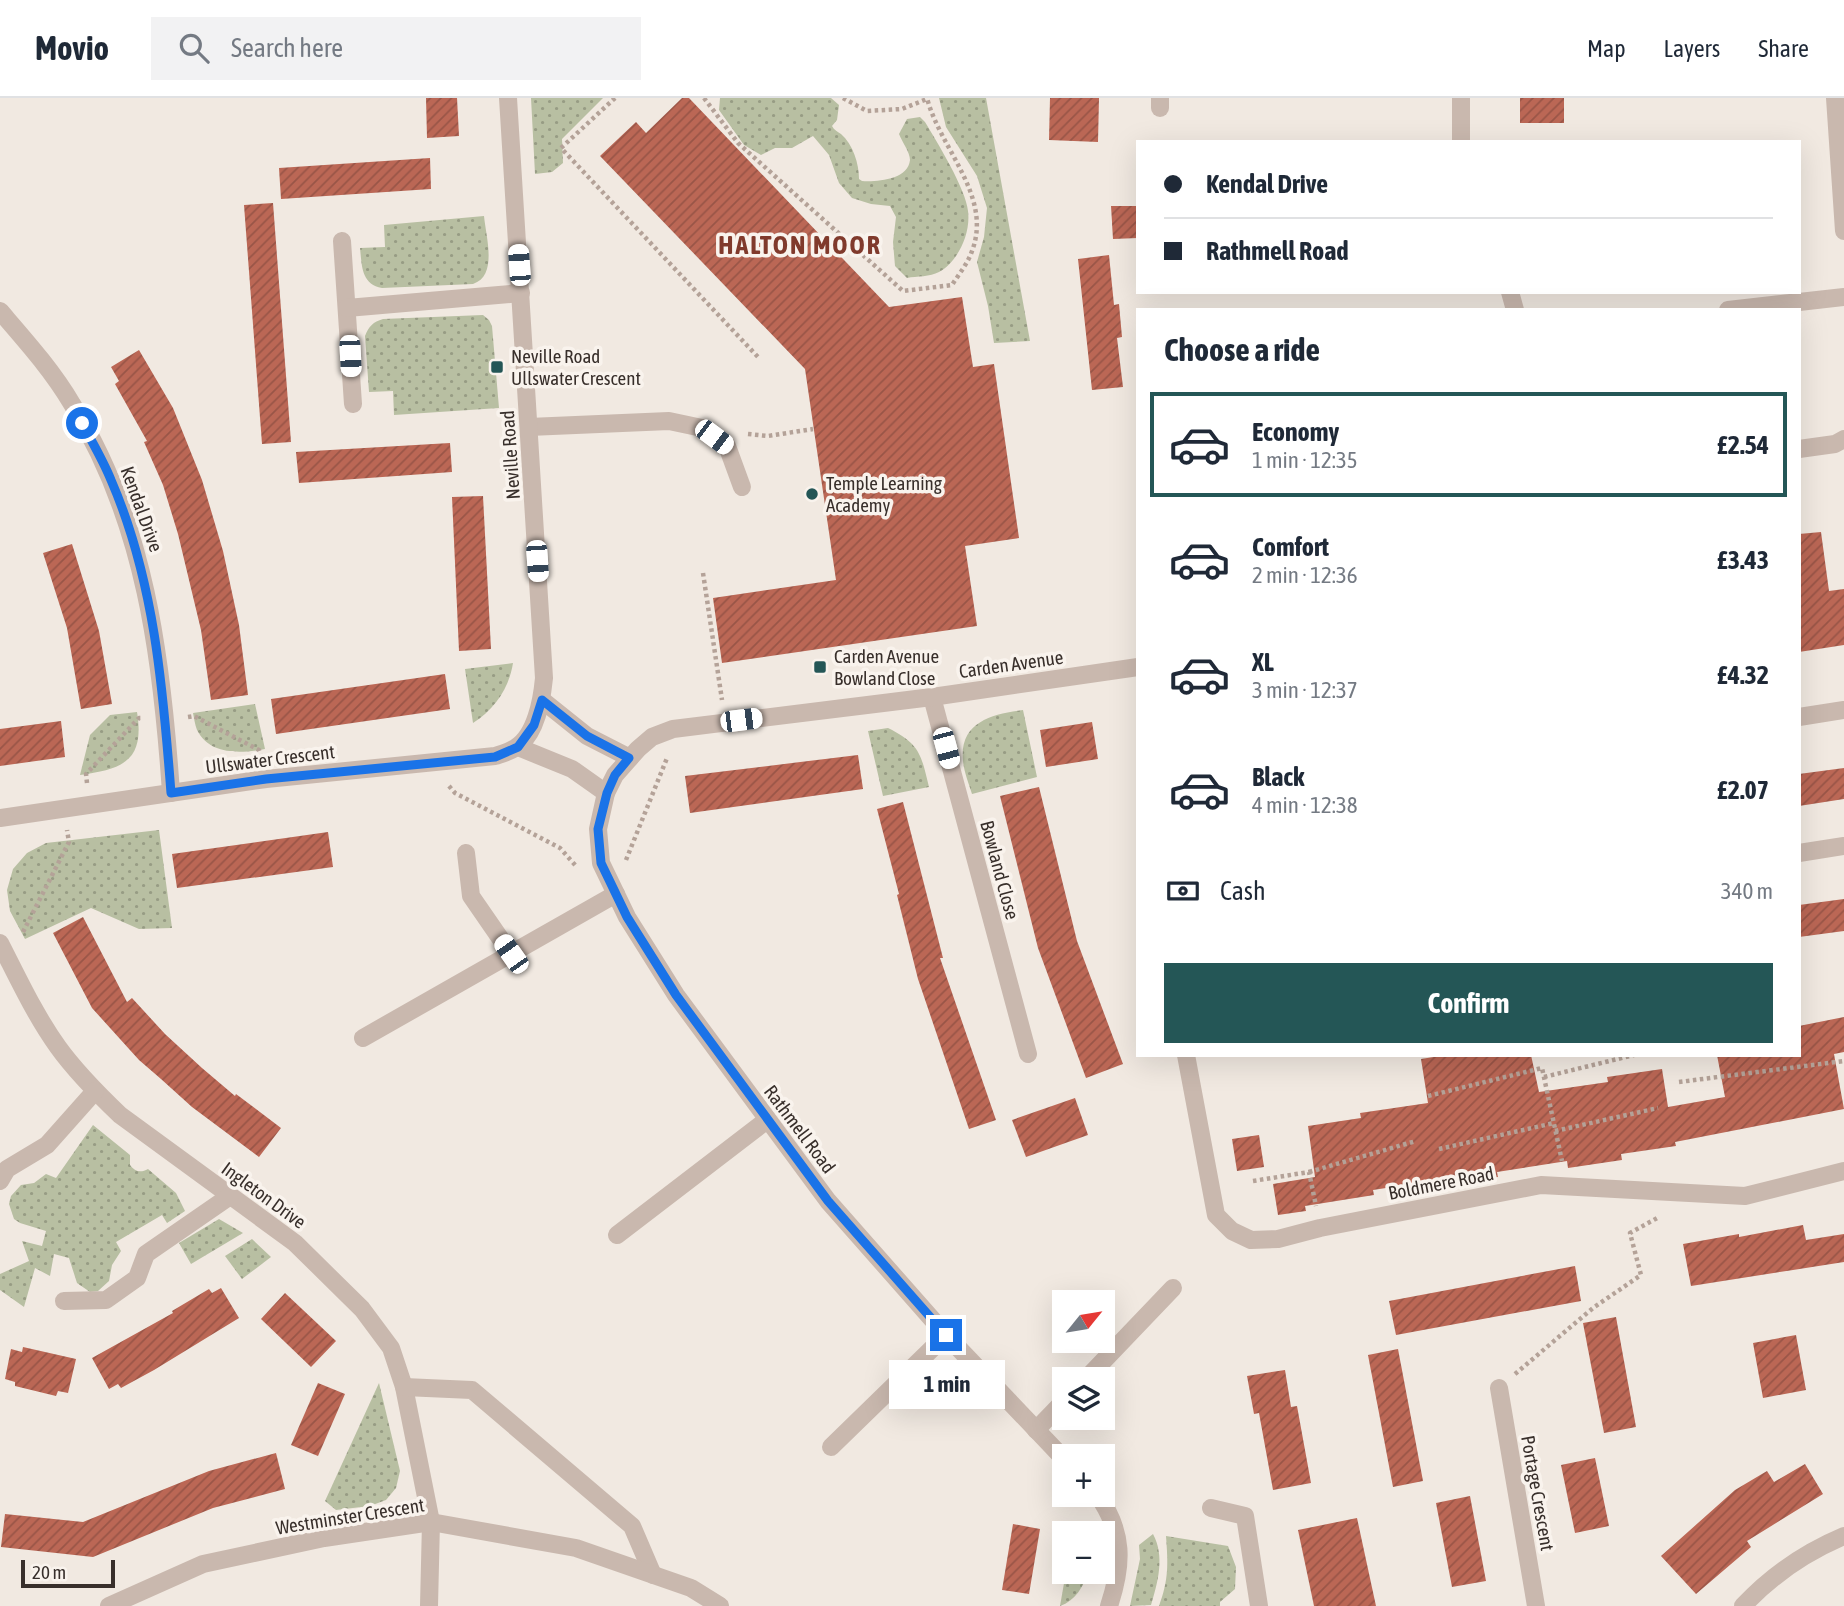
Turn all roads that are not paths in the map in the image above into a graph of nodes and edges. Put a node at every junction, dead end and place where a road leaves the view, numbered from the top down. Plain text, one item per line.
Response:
1 (508, 98) edge
2 (1461, 98) edge
3 (1835, 98) edge
4 (1461, 140) edge
5 (1844, 231) edge
6 (342, 241) dead end
7 (521, 293) junction
8 (1844, 297) edge
9 (347, 307) junction
10 (1746, 308) edge
11 (0, 311) edge
12 (353, 404) dead end
13 (529, 427) junction
14 (1844, 439) edge
15 (1801, 449) edge
16 (742, 487) dead end
17 (1136, 667) edge
18 (932, 697) junction
19 (542, 700) junction
20 (1844, 710) edge
21 (1801, 717) edge
22 (518, 747) junction
23 (629, 758) junction
24 (615, 775) joint
25 (171, 793) junction
26 (607, 793) junction
27 (0, 818) edge
28 (1844, 846) edge
29 (466, 853) dead end
30 (1801, 853) edge
31 (616, 894) junction
32 (1, 944) edge
33 (511, 954) junction
34 (363, 1038) dead end
35 (1028, 1054) dead end
36 (1186, 1057) edge
37 (95, 1091) junction
38 (767, 1120) junction
39 (1844, 1171) edge
40 (0, 1181) edge
41 (230, 1196) junction
42 (617, 1235) dead end
43 (1173, 1289) dead end
44 (64, 1301) dead end
45 (946, 1335) junction
46 (1098, 1367) edge
47 (404, 1387) junction
48 (1499, 1388) road end
49 (1052, 1413) edge
50 (1036, 1430) junction
51 (831, 1447) dead end
52 (1052, 1447) edge
53 (1106, 1507) edge
54 (1210, 1508) dead end
55 (431, 1522) junction
56 (1844, 1536) edge
57 (653, 1575) junction
58 (109, 1606) edge
59 (429, 1606) edge
60 (720, 1606) edge
61 (1109, 1606) edge
62 (1259, 1606) edge
63 (1536, 1606) edge
64 (1743, 1606) edge

1 - 7 street, Neville Road
2 - 4 street
3 - 5 street
6 - 9 street
7 - 9 street
7 - 13 street, Neville Road
8 - 10 street
9 - 12 street
11 - 25 street, Kendal Drive
13 - 16 street
13 - 19 street, Neville Road
14 - 15 street
17 - 18 street, Carden Avenue
18 - 23 street, Carden Avenue
18 - 35 street, Bowland Close
19 - 22 street, Neville Road
19 - 23 street
20 - 21 street
22 - 25 street, Ullswater Crescent
22 - 26 street
23 - 24 street, Carden Avenue
24 - 26 street, Rathmell Road
25 - 27 street, Ullswater Crescent
26 - 31 street, Rathmell Road
28 - 30 street
29 - 33 street
31 - 33 street
31 - 38 street, Rathmell Road
32 - 37 street, Ingleton Drive
33 - 34 street
36 - 39 street, Boldmere Road
37 - 40 street
37 - 41 street, Ingleton Drive
38 - 42 street
38 - 45 street, Rathmell Road
41 - 44 street
41 - 47 street, Ingleton Drive
43 - 46 street
45 - 50 street, Rathmell Road
45 - 51 street
47 - 55 street, Ingleton Drive
47 - 57 street
48 - 63 street, Portage Crescent
49 - 50 street
50 - 52 street, Rathmell Road
53 - 61 street
54 - 62 street
55 - 57 street, Westminster Crescent
55 - 58 street, Westminster Crescent
55 - 59 street, Ingleton Drive
56 - 64 street
57 - 60 street, Westminster Crescent

